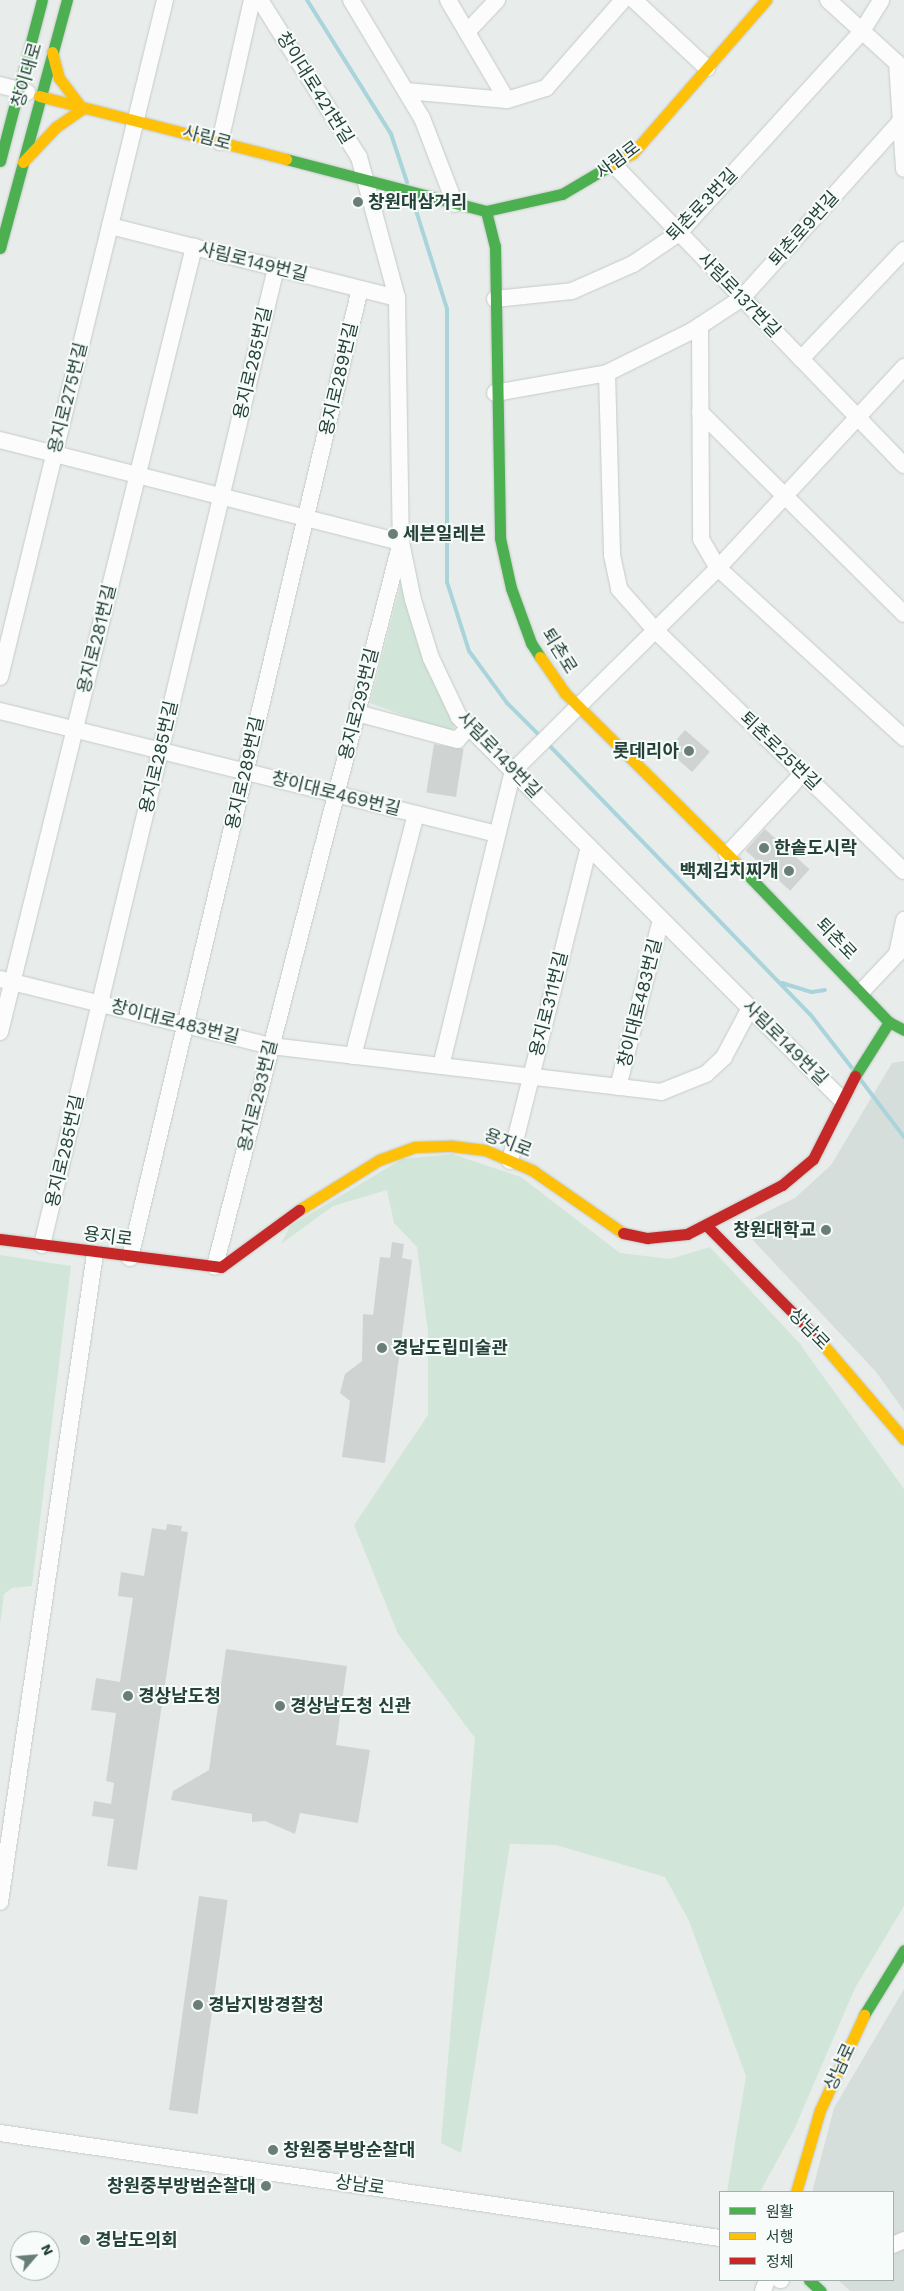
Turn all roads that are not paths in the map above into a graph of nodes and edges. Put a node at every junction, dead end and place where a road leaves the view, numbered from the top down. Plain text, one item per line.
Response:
1 (42, 0) edge
2 (67, 0) edge
3 (164, 0) edge
4 (252, 0) edge
5 (260, 0) edge
6 (351, 0) edge
7 (448, 0) edge
8 (497, 0) edge
9 (623, 0) edge
10 (634, 0) edge
11 (766, 0) edge
12 (828, 0) edge
13 (881, 0) edge
14 (862, 31) junction
15 (466, 32) junction
16 (52, 52) junction
17 (901, 62) edge
18 (708, 68) junction
19 (0, 85) edge
20 (20, 89) junction
21 (406, 91) junction
22 (39, 96) junction
23 (507, 100) junction
24 (82, 110) junction
25 (136, 119) junction
26 (900, 122) junction
27 (220, 142) junction
28 (0, 161) edge
29 (21, 164) junction
30 (614, 166) junction
31 (904, 169) edge
32 (364, 181) junction
33 (448, 203) junction
34 (486, 210) junction
35 (110, 226) junction
36 (679, 233) junction
37 (194, 247) junction
38 (0, 248) edge
39 (904, 250) edge
40 (276, 268) junction
41 (360, 289) junction
42 (396, 298) junction
43 (742, 298) junction
44 (495, 300) junction
45 (700, 326) junction
46 (801, 359) junction
47 (904, 367) edge
48 (607, 373) junction
49 (495, 393) junction
50 (700, 412) junction
51 (858, 417) junction
52 (0, 440) edge
53 (54, 454) junction
54 (904, 465) edge
55 (137, 475) junction
56 (221, 496) junction
57 (785, 496) junction
58 (306, 518) junction
59 (401, 542) junction
60 (718, 568) junction
61 (904, 614) edge
62 (656, 631) junction
63 (0, 677) edge
64 (0, 711) edge
65 (576, 711) junction
66 (357, 713) junction
67 (469, 727) junction
68 (75, 729) junction
69 (904, 738) edge
70 (160, 751) junction
71 (517, 767) junction
72 (246, 772) junction
73 (803, 773) junction
74 (336, 794) junction
75 (416, 814) junction
76 (497, 834) junction
77 (589, 847) junction
78 (727, 855) junction
79 (904, 871) edge
80 (661, 920) junction
81 (904, 920) edge
82 (6, 981) edge
83 (862, 991) junction
84 (100, 1004) junction
85 (750, 1008) junction
86 (889, 1022) junction
87 (185, 1025) junction
88 (904, 1030) edge
89 (0, 1032) edge
90 (271, 1046) junction
91 (353, 1056) junction
92 (441, 1066) junction
93 (531, 1077) junction
94 (618, 1087) junction
95 (842, 1096) junction
96 (510, 1161) junction
97 (706, 1224) junction
98 (0, 1238) edge
99 (42, 1245) junction
100 (95, 1254) junction
101 (130, 1258) junction
102 (214, 1266) junction
103 (904, 1439) edge
104 (0, 1902) edge
105 (904, 1950) edge
106 (0, 2133) edge
107 (796, 2191) edge
108 (719, 2238) edge
109 (809, 2281) edge
110 (821, 2291) edge

1 - 20 street, 창이대로
2 - 16 street, 창이대로
3 - 25 street
4 - 27 street
5 - 32 street, 창이대로421번길
6 - 21 street
7 - 15 street
8 - 15 street
9 - 23 street
10 - 18 street
11 - 18 street, 사림로
12 - 14 street
13 - 14 street, 퇴촌로3번길
14 - 17 street
14 - 36 street, 퇴촌로3번길
15 - 23 street
16 - 22 street, 창이대로
16 - 24 street
17 - 26 street
18 - 30 street, 사림로
19 - 20 street
20 - 22 street
20 - 28 street, 창이대로
21 - 23 street
21 - 33 street
22 - 24 street, 사림로
22 - 29 street, 창이대로
24 - 25 street, 사림로
24 - 29 street
25 - 27 street, 사림로
25 - 35 street, 용지로275번길
26 - 31 street
26 - 43 street, 퇴촌로9번길
27 - 32 street, 사림로
29 - 38 street, 창이대로
30 - 34 street, 사림로
30 - 36 street, 사림로137번길
32 - 33 street, 사림로
32 - 42 street, 사림로149번길
33 - 34 street, 사림로
34 - 44 street, 퇴촌로
35 - 37 street, 사림로149번길
35 - 53 street, 용지로275번길
36 - 43 street, 사림로137번길
36 - 44 street, 퇴촌로3번길
37 - 40 street, 사림로149번길
37 - 55 street, 용지로281번길
39 - 46 street
40 - 41 street, 사림로149번길
40 - 56 street, 용지로285번길
41 - 42 street, 사림로149번길
41 - 58 street, 용지로289번길
42 - 59 street, 사림로149번길
43 - 45 street, 퇴촌로9번길
43 - 46 street, 사림로137번길
44 - 49 street, 퇴촌로
45 - 48 street, 퇴촌로9번길
45 - 50 street
46 - 51 street, 사림로137번길
47 - 51 street
48 - 49 street, 퇴촌로9번길
48 - 62 street
49 - 65 street, 퇴촌로
50 - 57 street
50 - 60 street
51 - 54 street, 사림로137번길
51 - 57 street
52 - 53 street
53 - 55 street
53 - 63 street, 용지로275번길
55 - 56 street
55 - 68 street, 용지로281번길
56 - 58 street
56 - 70 street, 용지로285번길
57 - 60 street
57 - 61 street
58 - 59 street
58 - 72 street, 용지로289번길
59 - 66 street, 용지로293번길
59 - 67 street, 사림로149번길
60 - 62 street
60 - 69 street
62 - 65 street
62 - 73 street, 퇴촌로25번길
64 - 68 street, 창이대로469번길
65 - 71 street
65 - 78 street, 퇴촌로
66 - 67 street
66 - 74 street, 용지로293번길
67 - 71 street, 사림로149번길
68 - 70 street, 창이대로469번길
68 - 82 street, 용지로281번길
70 - 72 street, 창이대로469번길
70 - 84 street, 용지로285번길
71 - 76 street
71 - 77 street, 사림로149번길
72 - 74 street, 창이대로469번길
72 - 87 street, 용지로289번길
73 - 78 street
73 - 79 street, 퇴촌로25번길
74 - 75 street, 창이대로469번길
74 - 90 street, 용지로293번길
75 - 76 street, 창이대로469번길
75 - 91 street
76 - 92 street
77 - 80 street, 사림로149번길
77 - 93 street, 용지로311번길
78 - 83 street, 퇴촌로
80 - 85 street, 사림로149번길
80 - 94 street, 창이대로483번길
81 - 83 street
82 - 84 street, 창이대로483번길
82 - 89 street, 용지로281번길
83 - 86 street, 퇴촌로
84 - 87 street, 창이대로483번길
84 - 99 street, 용지로285번길
85 - 94 street, 창이대로483번길
85 - 95 street, 사림로149번길
86 - 88 street
86 - 95 street, 용지로
87 - 90 street, 창이대로483번길
87 - 101 street, 용지로289번길
90 - 91 street, 창이대로483번길
90 - 102 street, 용지로293번길
91 - 92 street, 창이대로483번길
92 - 93 street, 창이대로483번길
93 - 94 street, 창이대로483번길
93 - 96 street, 용지로311번길
95 - 97 street, 용지로
96 - 97 street, 용지로
96 - 102 street, 용지로
97 - 103 street, 상남로
98 - 99 street, 용지로
99 - 100 street, 용지로
100 - 101 street, 용지로
100 - 104 street
101 - 102 street, 용지로
105 - 107 street, 상남로
106 - 108 street, 상남로
109 - 110 street

